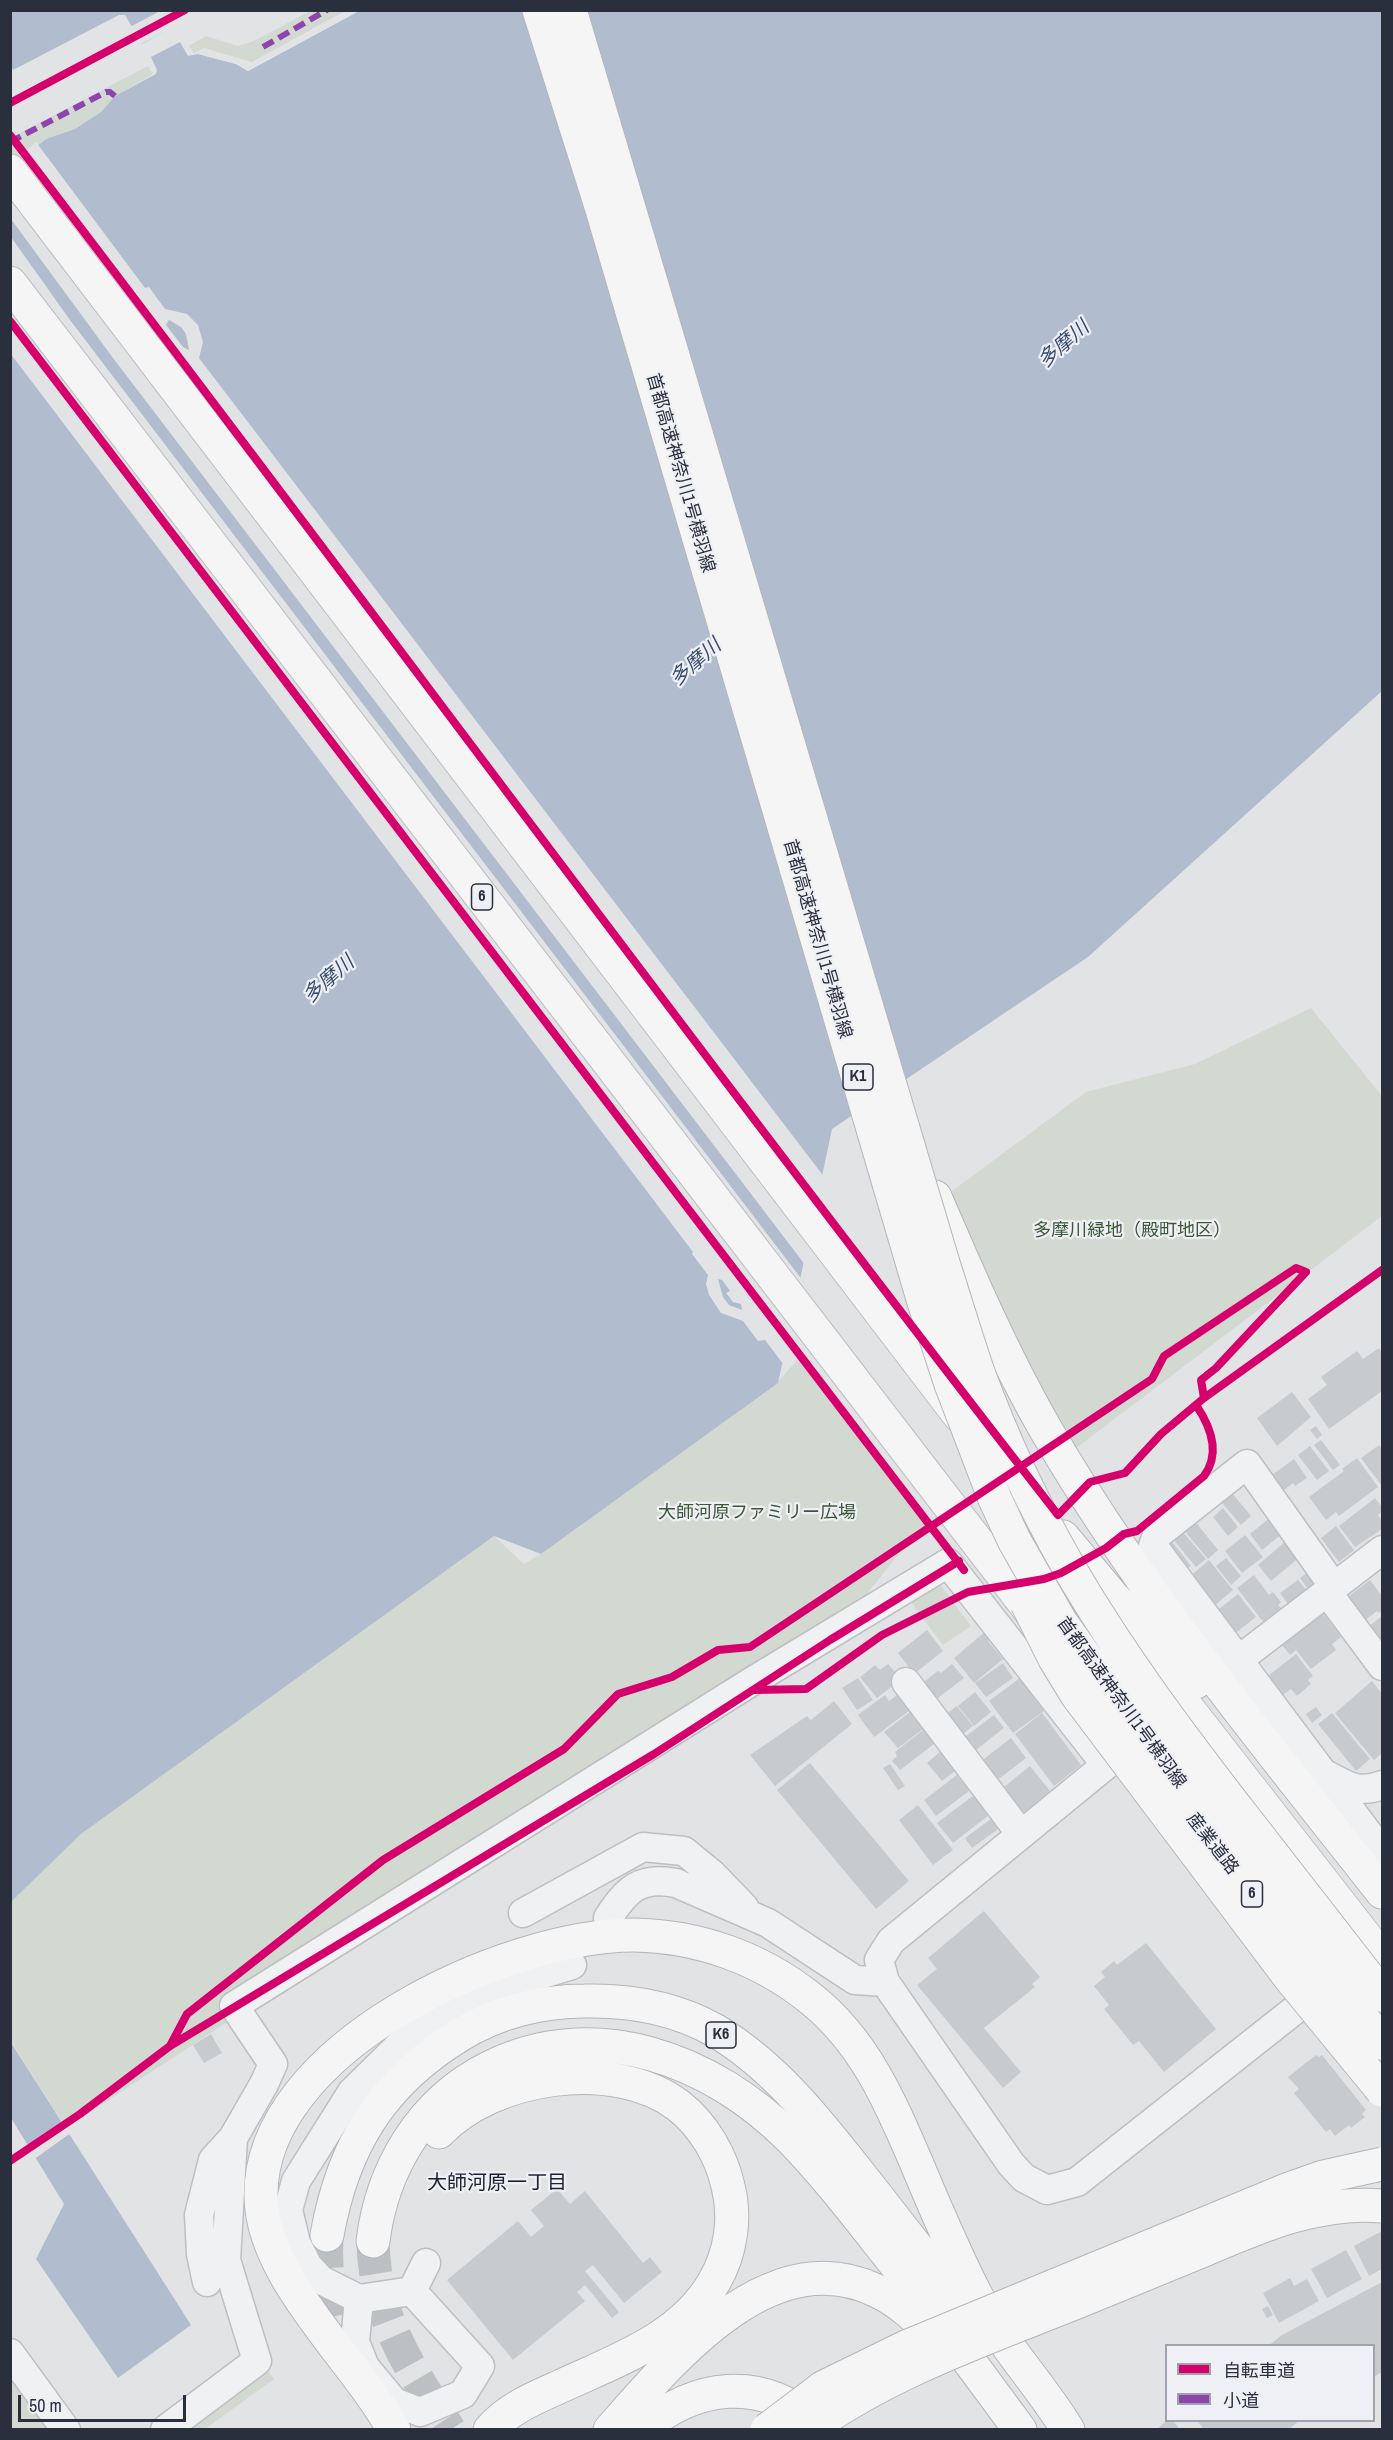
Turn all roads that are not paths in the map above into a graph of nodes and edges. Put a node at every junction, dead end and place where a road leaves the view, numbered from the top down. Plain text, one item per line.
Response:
1 (539, 10) edge
2 (570, 10) edge
3 (10, 171) edge
4 (10, 283) edge
5 (897, 1107) junction
6 (951, 1384) junction
7 (1013, 1474) junction
8 (1383, 1550) edge
9 (1330, 1590) junction
10 (1237, 1661) junction
11 (1383, 1666) edge
12 (906, 1682) dead end
13 (1170, 1685) junction
14 (1119, 1727) junction
15 (1107, 1765) junction
16 (1327, 1775) junction
17 (1383, 1785) edge
18 (1021, 1834) junction
19 (1383, 1852) edge
20 (1379, 1902) edge
21 (523, 1913) dead end
22 (754, 1917) junction
23 (608, 1918) dead end
24 (1383, 1958) edge
25 (572, 1965) dead end
26 (885, 1982) junction
27 (1325, 1986) junction
28 (1383, 1995) edge
29 (1383, 2043) edge
30 (1383, 2063) edge
31 (1383, 2091) edge
32 (233, 2138) junction
33 (1383, 2164) edge
34 (1383, 2206) edge
35 (327, 2235) tunnel mouth
36 (426, 2263) dead end
37 (207, 2283) dead end
38 (412, 2291) junction
39 (359, 2300) junction
40 (10, 2353) edge
41 (66, 2430) edge
42 (165, 2430) edge
43 (394, 2430) edge
44 (490, 2430) edge
45 (610, 2430) edge
46 (641, 2430) edge
47 (767, 2430) edge
48 (808, 2430) edge
49 (821, 2430) edge
50 (1018, 2430) edge
51 (1060, 2430) edge
52 (1068, 2430) edge

1 - 6 main road, 首都高速神奈川1号横羽線 / K1, bridge
2 - 5 main road, 首都高速神奈川1号横羽線 / K1, bridge
3 - 7 main road, bridge
4 - 14 main road, 産業道路 / 6
5 - 7 main road, 首都高速神奈川1号横羽線 / K1, bridge
5 - 20 main road, bridge
6 - 29 main road, 首都高速神奈川1号横羽線 / K1, bridge
6 - 31 main road, bridge
7 - 13 main road
7 - 20 main road, bridge
7 - 28 main road, 首都高速神奈川1号横羽線 / K1, bridge
8 - 9 street
9 - 10 street
9 - 10 street
9 - 11 street
10 - 16 street
12 - 18 street
13 - 14 street
13 - 24 main road
14 - 15 street
14 - 27 main road, 産業道路 / 6
15 - 18 street
15 - 32 street
16 - 17 street
16 - 19 street
18 - 26 street
21 - 22 street
22 - 23 street
22 - 26 street
25 - 39 street
26 - 27 street
27 - 30 main road, 産業道路 / 6
32 - 37 street
32 - 42 street
33 - 47 main road, bridge
34 - 48 main road, bridge
35 - 51 main road, K6
36 - 38 street
38 - 39 street
38 - 39 street
40 - 41 street
43 - 52 main road
44 - 50 main road, K6
45 - 50 main road
46 - 49 main road

